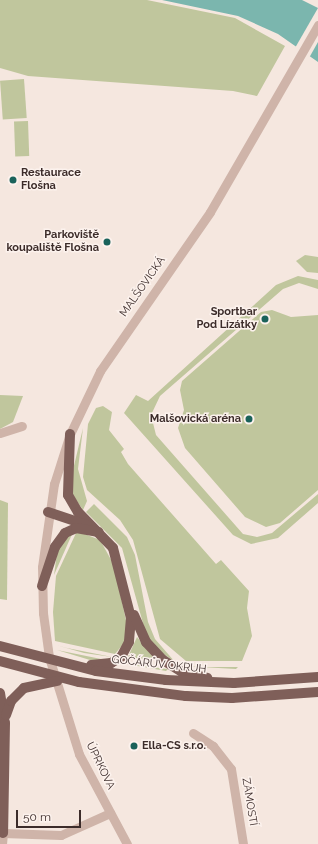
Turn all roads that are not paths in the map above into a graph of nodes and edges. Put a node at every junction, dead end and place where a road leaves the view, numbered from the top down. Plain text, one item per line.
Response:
1 (318, 25) edge
2 (22, 426) dead end
3 (0, 434) edge
4 (70, 434) junction
5 (48, 512) junction
6 (105, 537) junction
7 (42, 586) junction
8 (127, 593) junction
9 (43, 613) joint
10 (0, 646) edge
11 (0, 661) edge
12 (65, 664) junction
13 (318, 676) edge
14 (80, 682) junction
15 (234, 683) junction
16 (318, 692) edge
17 (0, 693) edge
18 (5, 723) junction
19 (193, 733) dead end
20 (110, 813) junction
21 (3, 833) junction
22 (2, 844) edge
23 (127, 844) edge
24 (244, 844) edge

1 - 4 street, MALŠOVICKÁ
2 - 3 street
4 - 5 street, MALŠOVICKÁ
4 - 6 main road
5 - 6 main road
5 - 7 street, MALŠOVICKÁ
6 - 7 main road
6 - 8 main road
7 - 9 street, MALŠOVICKÁ
8 - 12 main road
8 - 15 main road
9 - 20 street, ÚPRKOVA
10 - 12 main road, GOČÁRŮV OKRUH
11 - 14 main road
12 - 15 main road, GOČÁRŮV OKRUH
13 - 15 main road, GOČÁRŮV OKRUH
14 - 16 main road
14 - 18 main road
17 - 18 main road
18 - 21 main road
19 - 24 street, ZÁMOSTÍ
20 - 21 street
20 - 23 street, ÚPRKOVA
21 - 22 street

